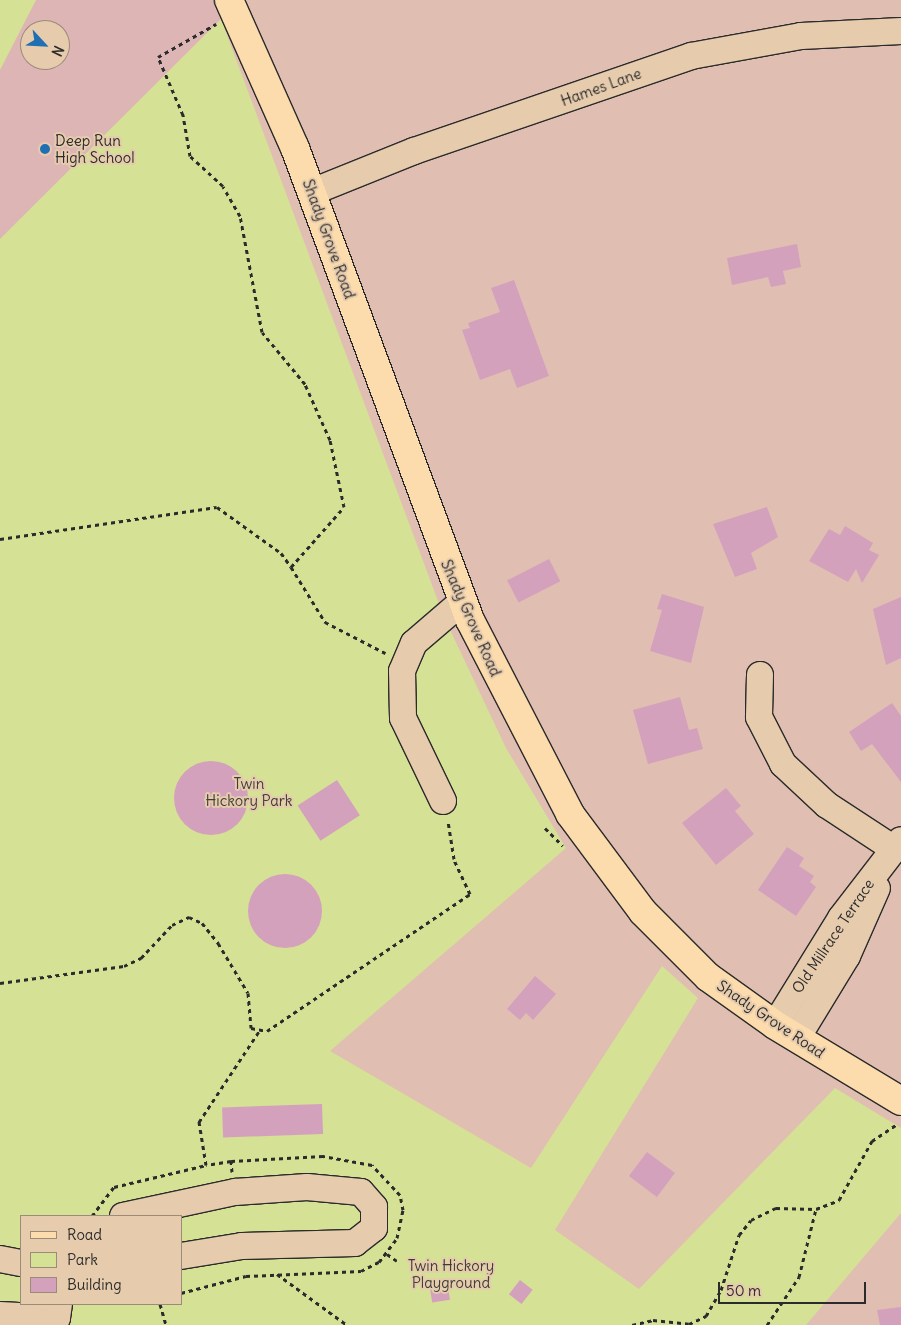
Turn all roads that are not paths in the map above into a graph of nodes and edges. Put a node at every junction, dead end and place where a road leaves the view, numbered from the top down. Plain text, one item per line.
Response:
1 (226, 10) edge
2 (901, 30) edge
3 (312, 192) junction
4 (462, 601) junction
5 (760, 675) dead end
6 (442, 801) road end
7 (898, 844) edge
8 (786, 1031) junction
9 (899, 1112) edge
10 (128, 1215) edge
11 (182, 1256) edge
12 (0, 1259) edge
13 (20, 1263) edge
14 (59, 1305) edge
15 (0, 1315) edge

1 - 3 main road, Shady Grove Road
2 - 3 street, Hames Lane
3 - 4 main road, Shady Grove Road
4 - 6 street
4 - 8 main road, Shady Grove Road
5 - 7 street
7 - 8 street, Old Millrace Terrace
8 - 9 main road, Shady Grove Road
10 - 11 street
12 - 13 street
14 - 15 street

